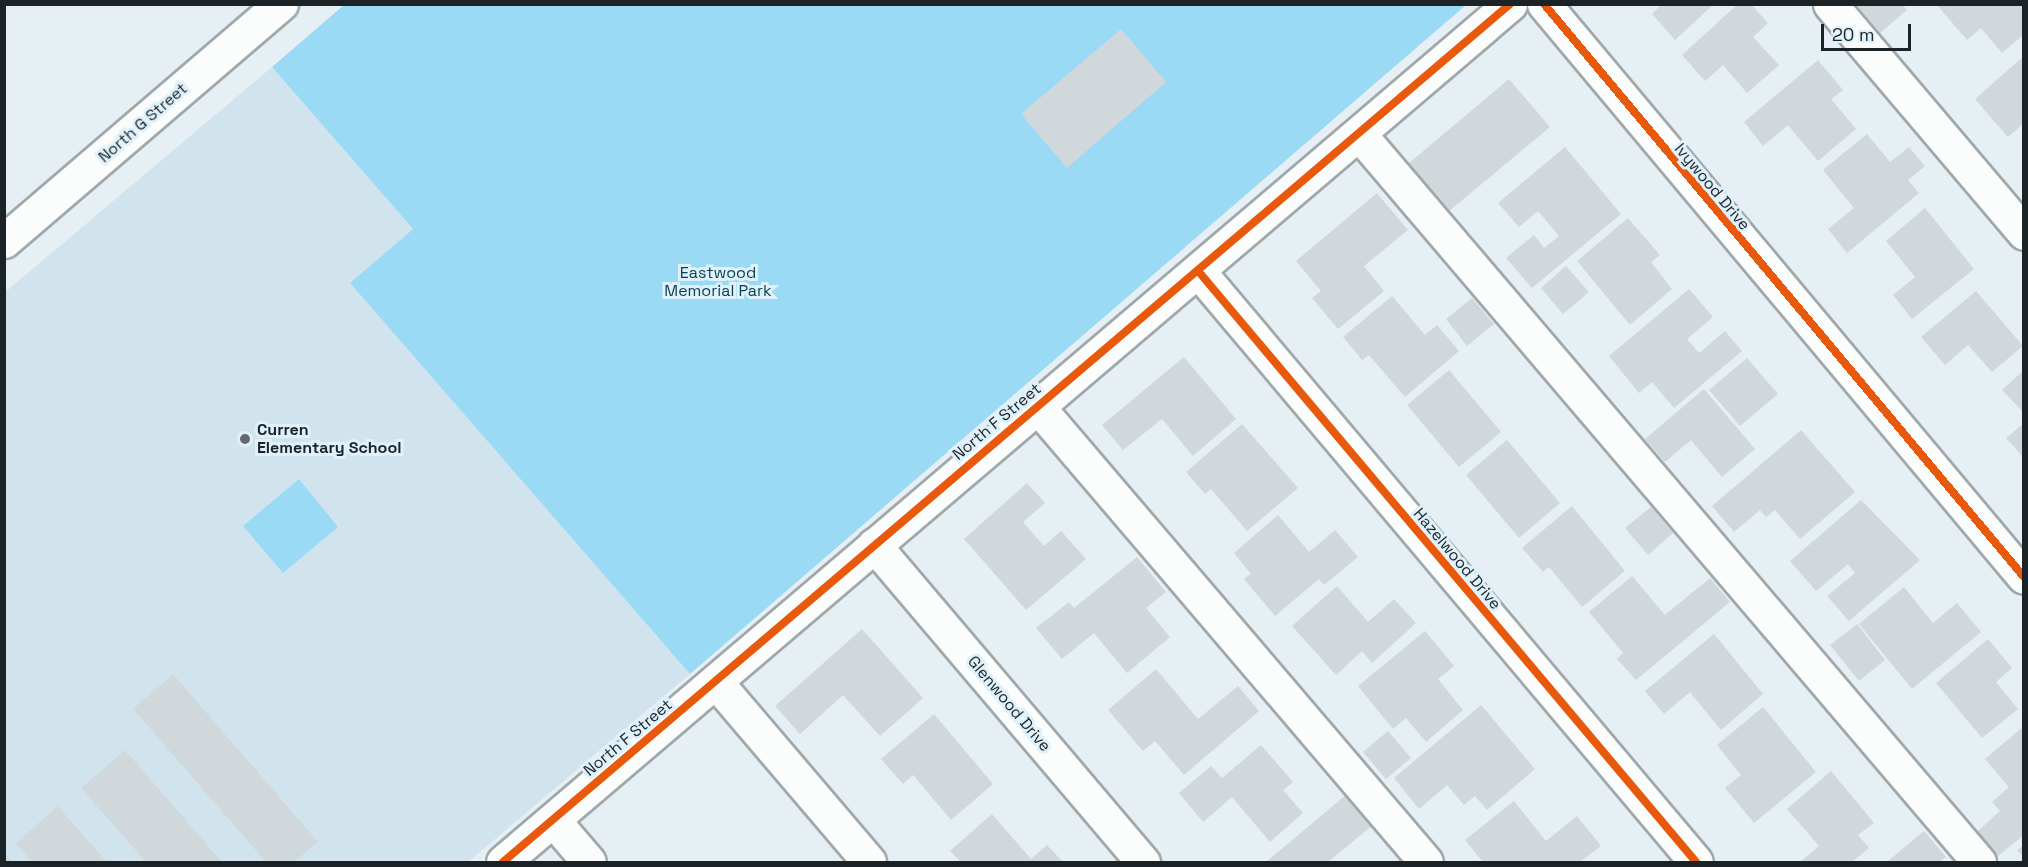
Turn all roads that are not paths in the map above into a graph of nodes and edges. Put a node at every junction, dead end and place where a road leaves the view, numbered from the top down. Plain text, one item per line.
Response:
1 (1510, 4) edge
2 (1544, 4) edge
3 (1830, 4) edge
4 (277, 6) edge
5 (1360, 135) junction
6 (2024, 234) edge
7 (4, 241) edge
8 (1199, 273) junction
9 (1037, 406) junction
10 (874, 545) junction
11 (2024, 578) edge
12 (716, 682) junction
13 (552, 820) junction
14 (503, 862) edge
15 (589, 862) edge
16 (869, 862) edge
17 (1143, 862) edge
18 (1426, 862) edge
19 (1695, 862) edge
20 (1980, 862) edge

1 - 5 street, North F Street
2 - 11 street, Ivywood Drive
3 - 6 street
4 - 7 street, North G Street
5 - 8 street, North F Street
5 - 20 street
8 - 9 street, North F Street
8 - 19 street, Hazelwood Drive
9 - 10 street, North F Street
9 - 18 street
10 - 12 street, North F Street
10 - 17 street, Glenwood Drive
12 - 13 street, North F Street
12 - 16 street
13 - 14 street, North F Street
13 - 15 street

